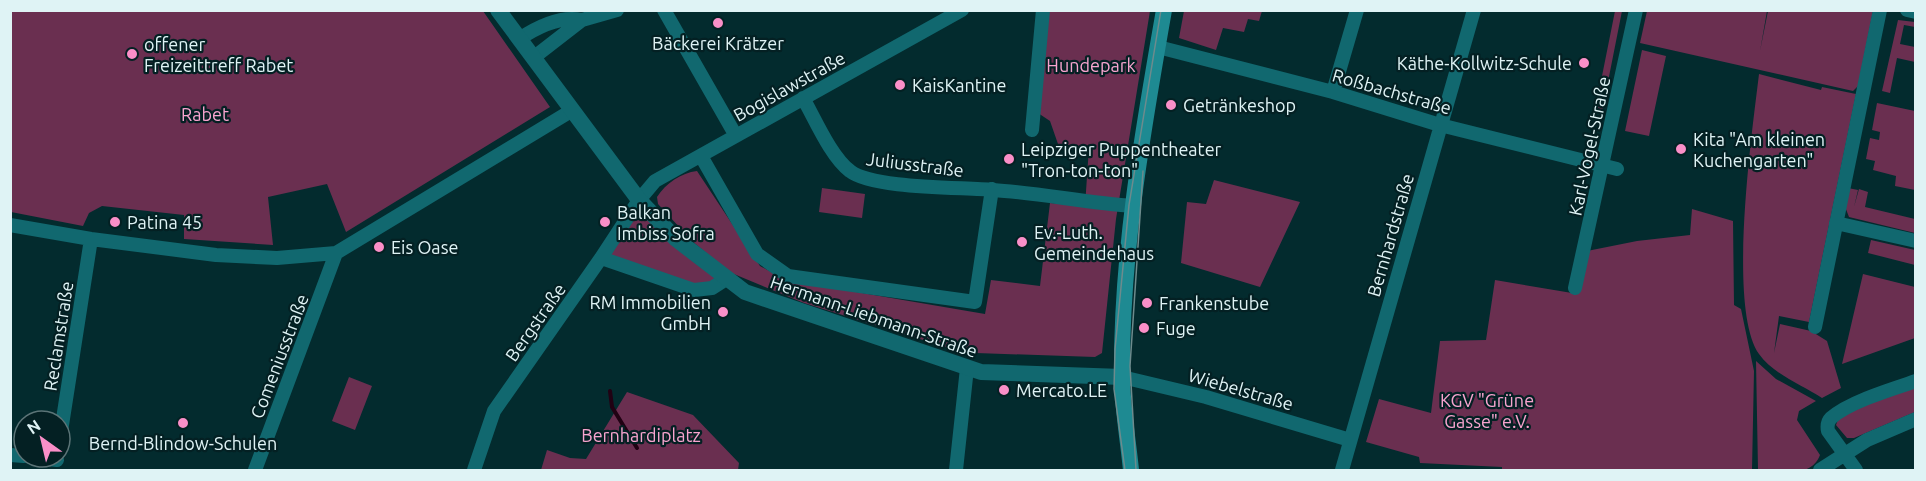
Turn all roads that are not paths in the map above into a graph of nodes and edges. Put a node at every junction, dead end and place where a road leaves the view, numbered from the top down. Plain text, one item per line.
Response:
1 (498, 10) edge
2 (617, 10) edge
3 (664, 10) edge
4 (962, 10) edge
5 (1043, 10) edge
6 (1164, 10) edge
7 (1357, 10) edge
8 (1474, 10) edge
9 (1636, 10) edge
10 (1880, 10) edge
11 (1907, 10) edge
12 (1916, 12) edge
13 (937, 17) edge
14 (582, 20) junction
15 (1158, 47) junction
16 (526, 48) junction
17 (1333, 92) junction
18 (803, 98) junction
19 (571, 111) junction
20 (1440, 124) junction
21 (1032, 130) dead end
22 (736, 136) junction
23 (700, 156) junction
24 (1610, 167) junction
25 (992, 189) junction
26 (639, 200) junction
27 (1134, 206) junction
28 (1836, 223) junction
29 (10, 225) edge
30 (91, 239) junction
31 (1916, 241) edge
32 (336, 253) junction
33 (602, 258) junction
34 (726, 279) junction
35 (1575, 288) dead end
36 (1815, 327) dead end
37 (967, 369) junction
38 (1122, 377) junction
39 (1916, 381) edge
40 (65, 409) edge
41 (1916, 419) edge
42 (1350, 440) junction
43 (1844, 454) junction
44 (255, 471) edge
45 (474, 471) edge
46 (956, 471) edge
47 (1131, 471) edge
48 (1342, 471) edge
49 (1820, 471) edge
50 (1856, 471) edge

1 - 16 street, Hermann-Liebmann-Straße
2 - 14 street
3 - 22 street
4 - 13 street, Bogislawstraße
5 - 21 street
6 - 15 main road
7 - 17 street
8 - 20 street, Bernhardstraße
9 - 24 street, Karl-Vogel-Straße
10 - 28 street
11 - 12 street
13 - 18 street, Bogislawstraße
14 - 16 street
14 - 16 street
15 - 17 street, Roßbachstraße
15 - 27 main road
16 - 19 street, Hermann-Liebmann-Straße
17 - 20 street, Roßbachstraße
18 - 22 street, Bogislawstraße
18 - 25 street, Juliusstraße
19 - 26 street, Hermann-Liebmann-Straße
19 - 32 street
20 - 24 street, Roßbachstraße
20 - 42 street, Bernhardstraße
22 - 23 street, Bogislawstraße
23 - 25 street, Hermann-Liebmann-Straße
23 - 26 street, Bogislawstraße
24 - 35 street, Karl-Vogel-Straße
25 - 27 street, Juliusstraße
26 - 33 street, Bergstraße
26 - 34 street, Hermann-Liebmann-Straße
27 - 38 main road
28 - 31 street
28 - 36 street
29 - 30 street
30 - 32 street
30 - 40 street, Reclamstraße
32 - 44 street, Comeniusstraße
33 - 34 street
33 - 45 street, Bergstraße
34 - 37 street, Hermann-Liebmann-Straße
37 - 38 street, Hermann-Liebmann-Straße
37 - 46 street
38 - 42 street, Wiebelstraße
38 - 47 main road
39 - 43 street
41 - 43 street
42 - 48 street, Bernhardstraße
43 - 49 street
43 - 50 street

